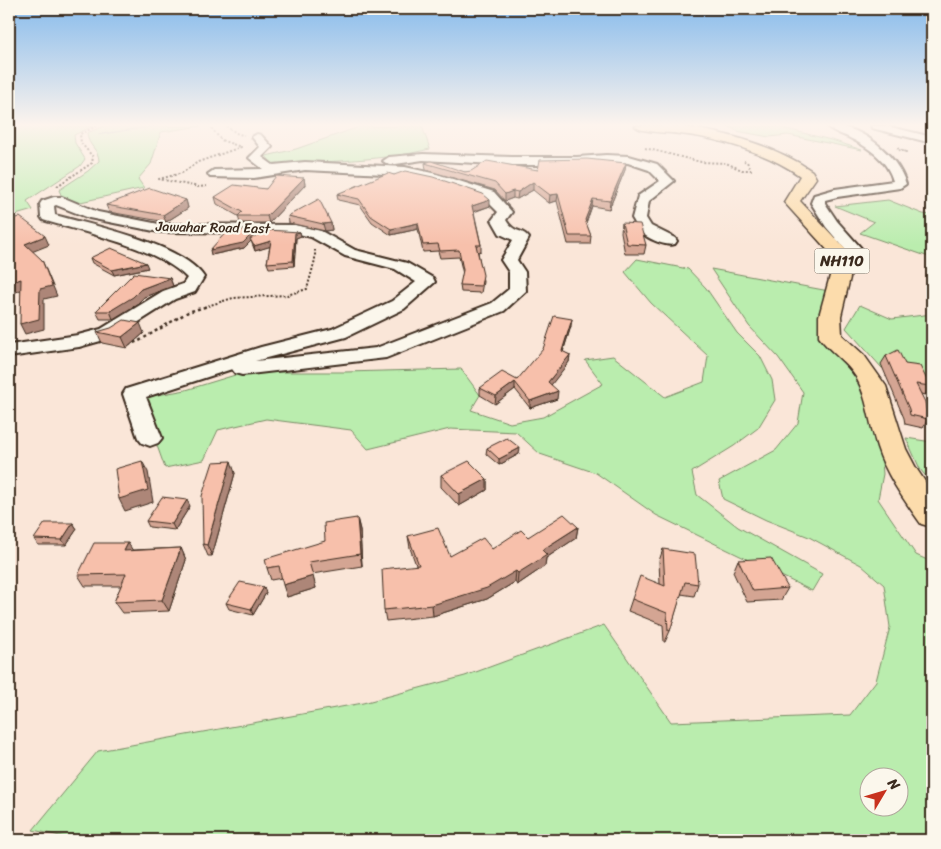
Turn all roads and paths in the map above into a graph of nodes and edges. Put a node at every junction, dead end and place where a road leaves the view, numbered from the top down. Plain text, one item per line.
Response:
1 (88, 166) edge
2 (266, 166) edge
3 (305, 166) junction
4 (310, 166) edge
5 (648, 166) edge
6 (732, 166) edge
7 (749, 166) edge
8 (793, 166) edge
9 (892, 166) edge
10 (214, 174) dead end
11 (54, 200) junction
12 (316, 234) junction
13 (670, 240) dead end
14 (843, 264) junction
15 (123, 346) edge
16 (9, 351) edge
17 (134, 394) junction
18 (150, 438) dead end
19 (932, 515) edge

1 - 11 path
2 - 3 street
3 - 4 street
3 - 10 street
3 - 17 street
5 - 13 street
6 - 7 path
8 - 14 highway, NH110
9 - 14 street
11 - 12 street, Jawahar Road East
11 - 16 street, Jawahar Road East
12 - 15 path
12 - 17 street, Jawahar Road East
14 - 19 highway, NH110
17 - 18 street

